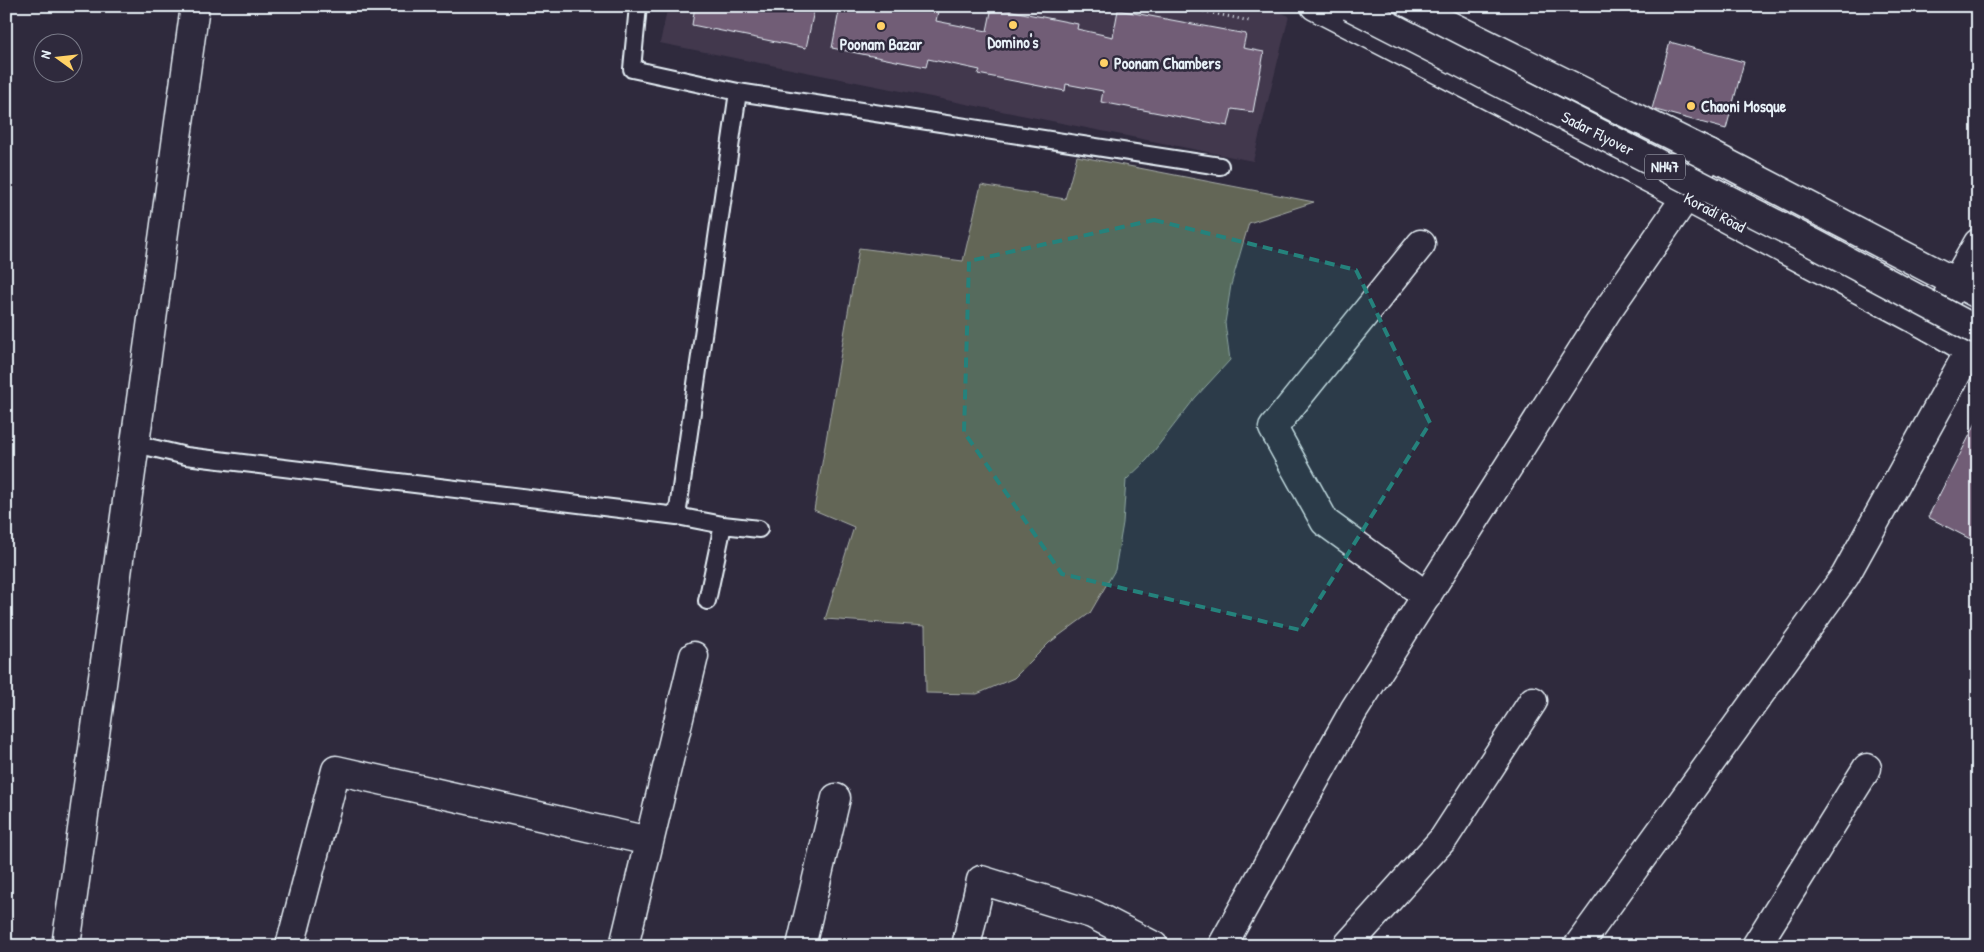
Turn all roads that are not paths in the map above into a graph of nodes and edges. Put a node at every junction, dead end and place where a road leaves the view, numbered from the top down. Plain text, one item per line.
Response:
1 (195, 6) edge
2 (638, 6) edge
3 (1315, 6) edge
4 (1350, 6) edge
5 (1382, 6) edge
6 (1410, 6) edge
7 (738, 92) junction
8 (1709, 154) junction
9 (1220, 166) dead end
10 (1686, 197) junction
11 (1978, 243) edge
12 (1421, 244) dead end
13 (1968, 288) edge
14 (1978, 316) edge
15 (1930, 327) junction
16 (1976, 343) edge
17 (136, 444) junction
18 (677, 516) junction
19 (723, 525) junction
20 (759, 529) dead end
21 (1427, 596) junction
22 (707, 600) dead end
23 (694, 656) dead end
24 (1533, 701) dead end
25 (1867, 768) dead end
26 (836, 798) dead end
27 (649, 841) junction
28 (66, 946) edge
29 (290, 946) edge
30 (624, 946) edge
31 (801, 946) edge
32 (966, 946) edge
33 (1154, 946) edge
34 (1222, 946) edge
35 (1347, 946) edge
36 (1578, 946) edge
37 (1756, 946) edge

1 - 17 main road
2 - 7 lane
3 - 10 main road, Koradi Road
4 - 16 main road, Sadar Flyover / NH47, bridge
5 - 14 main road, Sadar Flyover / NH47
6 - 8 main road, NH47
7 - 9 lane
7 - 18 lane
8 - 10 main road
8 - 13 main road, NH47
10 - 15 main road, Koradi Road
10 - 21 main road
11 - 13 main road
12 - 21 main road
13 - 15 main road
15 - 16 main road, Koradi Road
16 - 36 main road
17 - 18 lane
17 - 28 main road
18 - 19 lane
19 - 20 lane
19 - 22 lane
21 - 34 main road
23 - 27 main road
24 - 35 main road
25 - 37 main road
26 - 31 main road
27 - 29 main road
27 - 30 main road
32 - 33 main road

